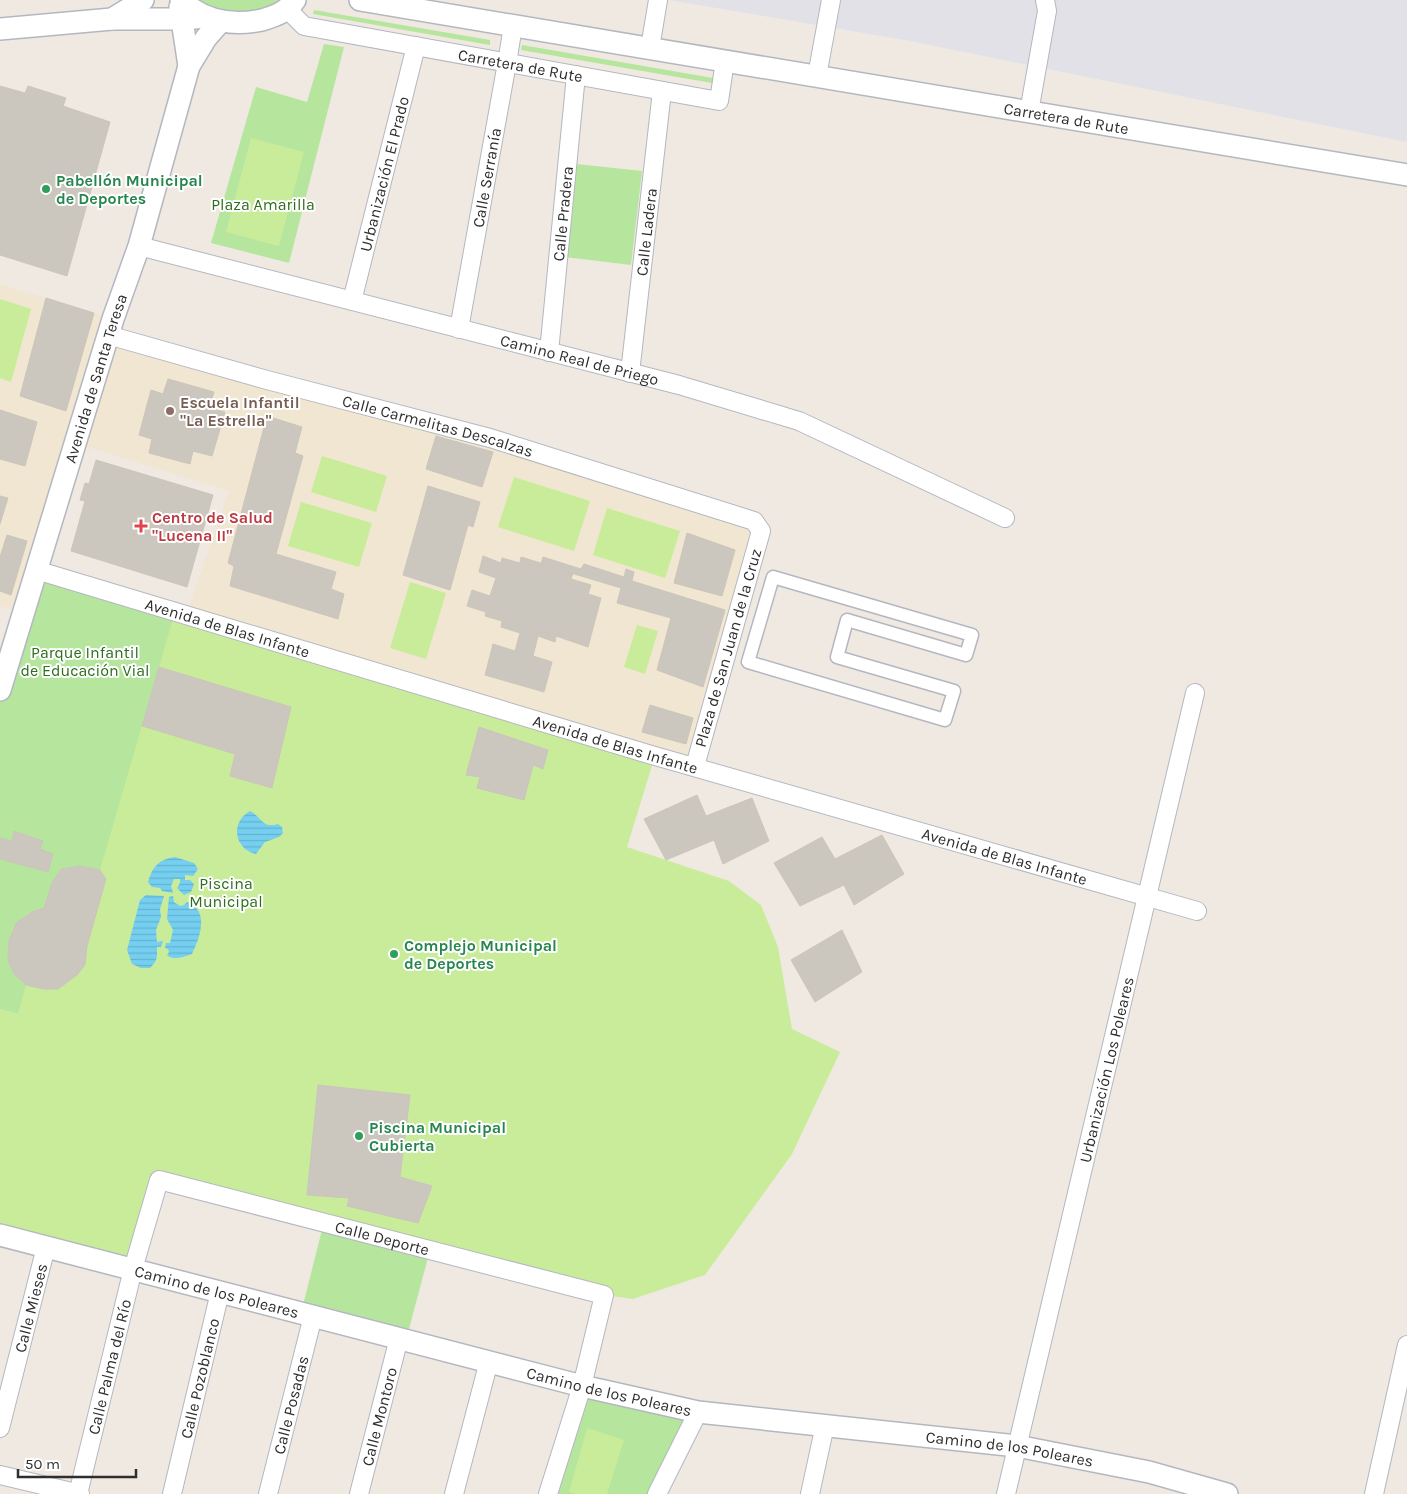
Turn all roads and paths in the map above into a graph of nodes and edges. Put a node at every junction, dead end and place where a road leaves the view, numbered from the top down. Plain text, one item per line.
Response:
1 (143, 0) edge
2 (360, 0) edge
3 (658, 0) edge
4 (831, 0) edge
5 (1046, 0) edge
6 (291, 5) edge
7 (181, 6) edge
8 (112, 19) junction
9 (214, 19) junction
10 (513, 26) junction
11 (0, 30) edge
12 (416, 46) junction
13 (650, 48) junction
14 (725, 61) junction
15 (508, 63) junction
16 (189, 66) junction
17 (576, 75) junction
18 (817, 76) junction
19 (662, 91) junction
20 (1029, 112) junction
21 (1407, 176) edge
22 (138, 246) junction
23 (352, 301) junction
24 (459, 329) junction
25 (108, 335) junction
26 (549, 352) junction
27 (630, 373) junction
28 (1005, 518) dead end
29 (761, 530) joint
30 (36, 570) junction
31 (773, 577) joint
32 (7, 643) edge
33 (0, 690) edge
34 (1195, 693) dead end
35 (695, 766) junction
36 (1146, 897) junction
37 (1196, 911) dead end
38 (0, 1235) edge
39 (46, 1247) junction
40 (133, 1269) junction
41 (220, 1292) junction
42 (313, 1316) junction
43 (399, 1338) junction
44 (1407, 1345) edge
45 (489, 1361) junction
46 (582, 1386) junction
47 (698, 1412) junction
48 (825, 1425) junction
49 (0, 1428) edge
50 (1017, 1446) junction
51 (0, 1475) edge
52 (1200, 1490) edge
53 (78, 1494) edge
54 (172, 1494) edge
55 (268, 1494) edge
56 (359, 1494) edge
57 (454, 1494) edge
58 (548, 1494) edge
59 (657, 1494) edge
60 (810, 1494) edge
61 (1006, 1494) edge
62 (1228, 1494) edge
63 (1374, 1494) edge

1 - 8 street
2 - 10 street, Carretera de Rute
3 - 13 street
4 - 18 street
5 - 20 street
6 - 9 street
6 - 12 street, Carretera de Rute
7 - 8 street
7 - 9 street
7 - 16 street, Avenida de Santa Teresa
8 - 11 street
9 - 16 street, Avenida de Santa Teresa
10 - 13 street, Carretera de Rute
10 - 15 street, Calle Serranía
12 - 15 street, Carretera de Rute
12 - 23 street, Urbanización El Prado
13 - 14 street, Carretera de Rute
14 - 18 street, Carretera de Rute
14 - 19 street, Carretera de Rute
15 - 17 street, Carretera de Rute
15 - 24 street, Calle Serranía
16 - 22 street, Avenida de Santa Teresa
17 - 19 street, Carretera de Rute
17 - 26 street, Calle Pradera
18 - 20 street, Carretera de Rute
19 - 27 street, Calle Ladera
20 - 21 street, Carretera de Rute
22 - 23 street, Camino Real de Priego
22 - 25 street, Avenida de Santa Teresa
23 - 24 street, Camino Real de Priego
24 - 26 street, Camino Real de Priego
25 - 29 street, Calle Carmelitas Descalzas
25 - 30 street, Avenida de Santa Teresa
26 - 27 street, Camino Real de Priego
27 - 28 street, Camino Real de Priego
29 - 35 street, Plaza de San Juan de la Cruz
30 - 32 street, Avenida de Santa Teresa
30 - 35 street, Avenida de Blas Infante
31 - 31 street, Plaza de San Juan de la Cruz
32 - 33 street, Avenida de Santa Teresa
34 - 36 street, Urbanización Los Poleares
35 - 36 street, Avenida de Blas Infante
36 - 37 street, Avenida de Blas Infante
36 - 50 street, Urbanización Los Poleares
38 - 39 street, Camino de los Poleares
39 - 40 street, Camino de los Poleares
39 - 49 street, Calle Mieses
40 - 41 street, Camino de los Poleares
40 - 46 street, Calle Deporte
40 - 53 street, Calle Palma del Río
41 - 42 street, Camino de los Poleares
41 - 54 street, Calle Pozoblanco
42 - 43 street, Camino de los Poleares
42 - 55 street, Calle Posadas
43 - 45 street, Camino de los Poleares
43 - 56 street, Calle Montoro
44 - 63 street
45 - 46 street, Camino de los Poleares
45 - 57 street
46 - 47 street, Camino de los Poleares
46 - 58 street
47 - 48 street, Camino de los Poleares
47 - 59 street
48 - 50 street, Camino de los Poleares
48 - 60 street
50 - 52 street, Camino de los Poleares
50 - 61 street, Urbanización Los Poleares
51 - 53 street
52 - 62 street, Camino de los Poleares

